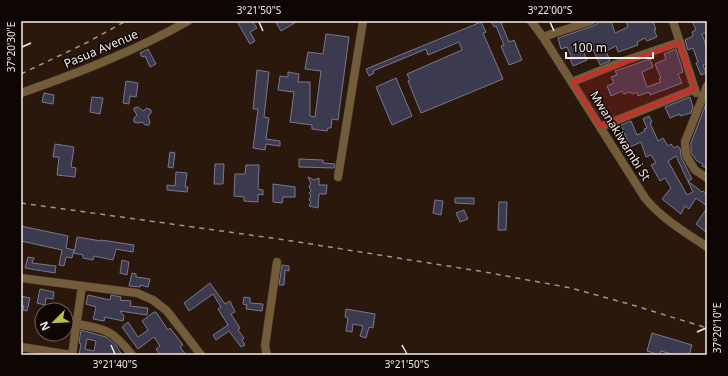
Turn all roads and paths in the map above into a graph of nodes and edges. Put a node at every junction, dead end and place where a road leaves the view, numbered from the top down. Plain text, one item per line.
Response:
1 (188, 21) edge
2 (363, 21) edge
3 (531, 21) edge
4 (591, 21) edge
5 (673, 21) edge
6 (543, 37) junction
7 (680, 42) junction
8 (572, 82) junction
9 (707, 86) edge
10 (695, 89) junction
11 (21, 93) edge
12 (700, 103) junction
13 (600, 127) junction
14 (338, 177) dead end
15 (707, 178) edge
16 (707, 247) edge
17 (277, 262) dead end
18 (21, 278) edge
19 (82, 286) junction
20 (77, 324) junction
21 (21, 347) edge
22 (72, 355) edge
23 (132, 355) edge
24 (201, 355) edge
25 (267, 355) edge

1 - 11 street, Pasua Avenue
2 - 14 street
3 - 6 street, Mwanakiwambi St
4 - 6 street
5 - 7 street
6 - 8 street, Mwanakiwambi St
7 - 8 street
7 - 10 street
8 - 13 street, Mwanakiwambi St
9 - 12 street
10 - 12 street
10 - 13 street
12 - 15 street
13 - 16 street, Mwanakiwambi St
17 - 25 street
18 - 19 street
19 - 20 street
19 - 24 street
20 - 22 street
20 - 23 street
21 - 22 street

